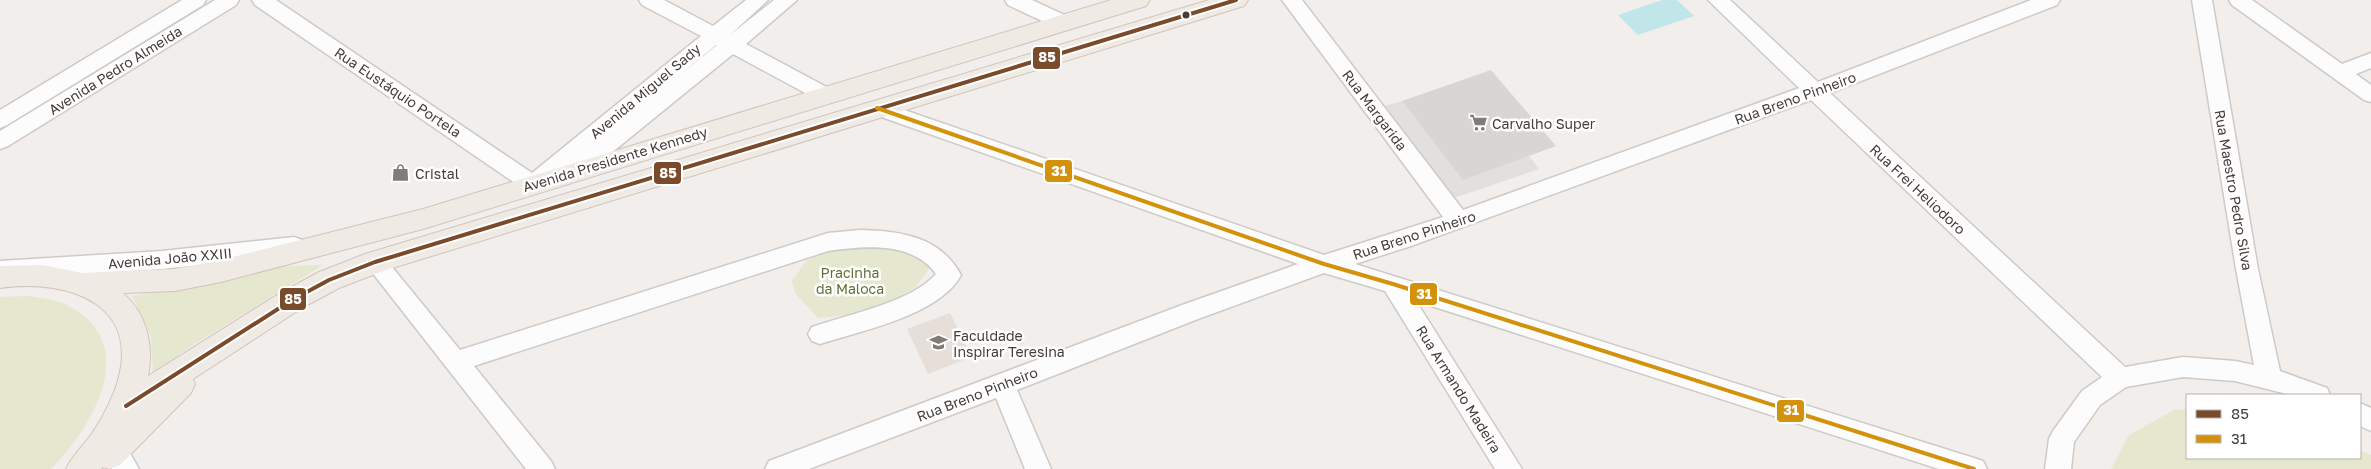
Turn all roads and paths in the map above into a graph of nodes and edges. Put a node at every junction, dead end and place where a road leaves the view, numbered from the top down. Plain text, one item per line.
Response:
1 (196, 0) edge
2 (230, 0) edge
3 (262, 0) edge
4 (650, 0) edge
5 (758, 0) edge
6 (787, 0) edge
7 (1014, 0) edge
8 (1138, 0) edge
9 (1236, 0) edge
10 (1292, 0) edge
11 (1718, 0) edge
12 (2050, 0) edge
13 (2202, 0) edge
14 (2239, 0) edge
15 (1064, 23) junction
16 (714, 33) junction
17 (733, 44) junction
18 (2371, 60) edge
19 (2340, 72) junction
20 (1814, 91) junction
21 (2371, 95) edge
22 (827, 96) junction
23 (877, 108) junction
24 (0, 120) edge
25 (0, 141) edge
26 (570, 174) junction
27 (533, 184) junction
28 (1458, 220) junction
29 (339, 241) junction
30 (375, 262) junction
31 (1324, 264) junction
32 (0, 270) edge
33 (0, 277) edge
34 (86, 284) junction
35 (1393, 284) junction
36 (820, 334) dead end
37 (220, 344) junction
38 (455, 362) junction
39 (2120, 378) junction
40 (2269, 379) junction
41 (1002, 385) junction
42 (2315, 394) edge
43 (126, 406) junction
44 (113, 462) edge
45 (82, 469) edge
46 (542, 469) edge
47 (778, 469) edge
48 (1038, 469) edge
49 (1509, 469) edge
50 (1974, 469) edge
51 (2058, 469) edge

1 - 24 street, Avenida Pedro Almeida
2 - 25 street, Avenida Pedro Almeida
3 - 27 street, Rua Eustáquio Portela
4 - 16 street
5 - 16 street, Avenida Miguel Sady
6 - 17 street, Avenida Miguel Sady
7 - 15 street
8 - 15 main road, Avenida Presidente Kennedy
9 - 23 main road, Avenida Presidente Kennedy
10 - 28 street, Rua Margarida
11 - 20 street, Rua Frei Heliodoro
12 - 20 street, Rua Breno Pinheiro
13 - 40 street, Rua Maestro Pedro Silva
14 - 19 street
15 - 22 main road, Avenida Presidente Kennedy
16 - 17 street
16 - 27 street, Avenida Miguel Sady
17 - 22 street
17 - 26 street, Avenida Miguel Sady
18 - 19 street
19 - 21 street
20 - 28 street, Rua Breno Pinheiro
20 - 39 street, Rua Frei Heliodoro
22 - 26 main road, Avenida Presidente Kennedy
23 - 30 main road, Avenida Presidente Kennedy
23 - 31 street
26 - 27 main road, Avenida Presidente Kennedy
27 - 29 main road, Avenida Presidente Kennedy
28 - 31 street, Rua Breno Pinheiro
29 - 32 street, Avenida João XXIII
29 - 34 main road, Avenida Presidente Kennedy
30 - 37 main road, Avenida Presidente Kennedy
30 - 38 street
31 - 35 street
31 - 41 street, Rua Breno Pinheiro
33 - 34 main road
34 - 43 main road
35 - 49 street, Rua Armando Madeira
35 - 50 street
36 - 38 street
37 - 43 main road, Avenida Presidente Kennedy
37 - 44 main road
38 - 46 street
39 - 40 street
39 - 51 street
40 - 42 street
41 - 47 street, Rua Breno Pinheiro
41 - 48 street
43 - 45 main road

